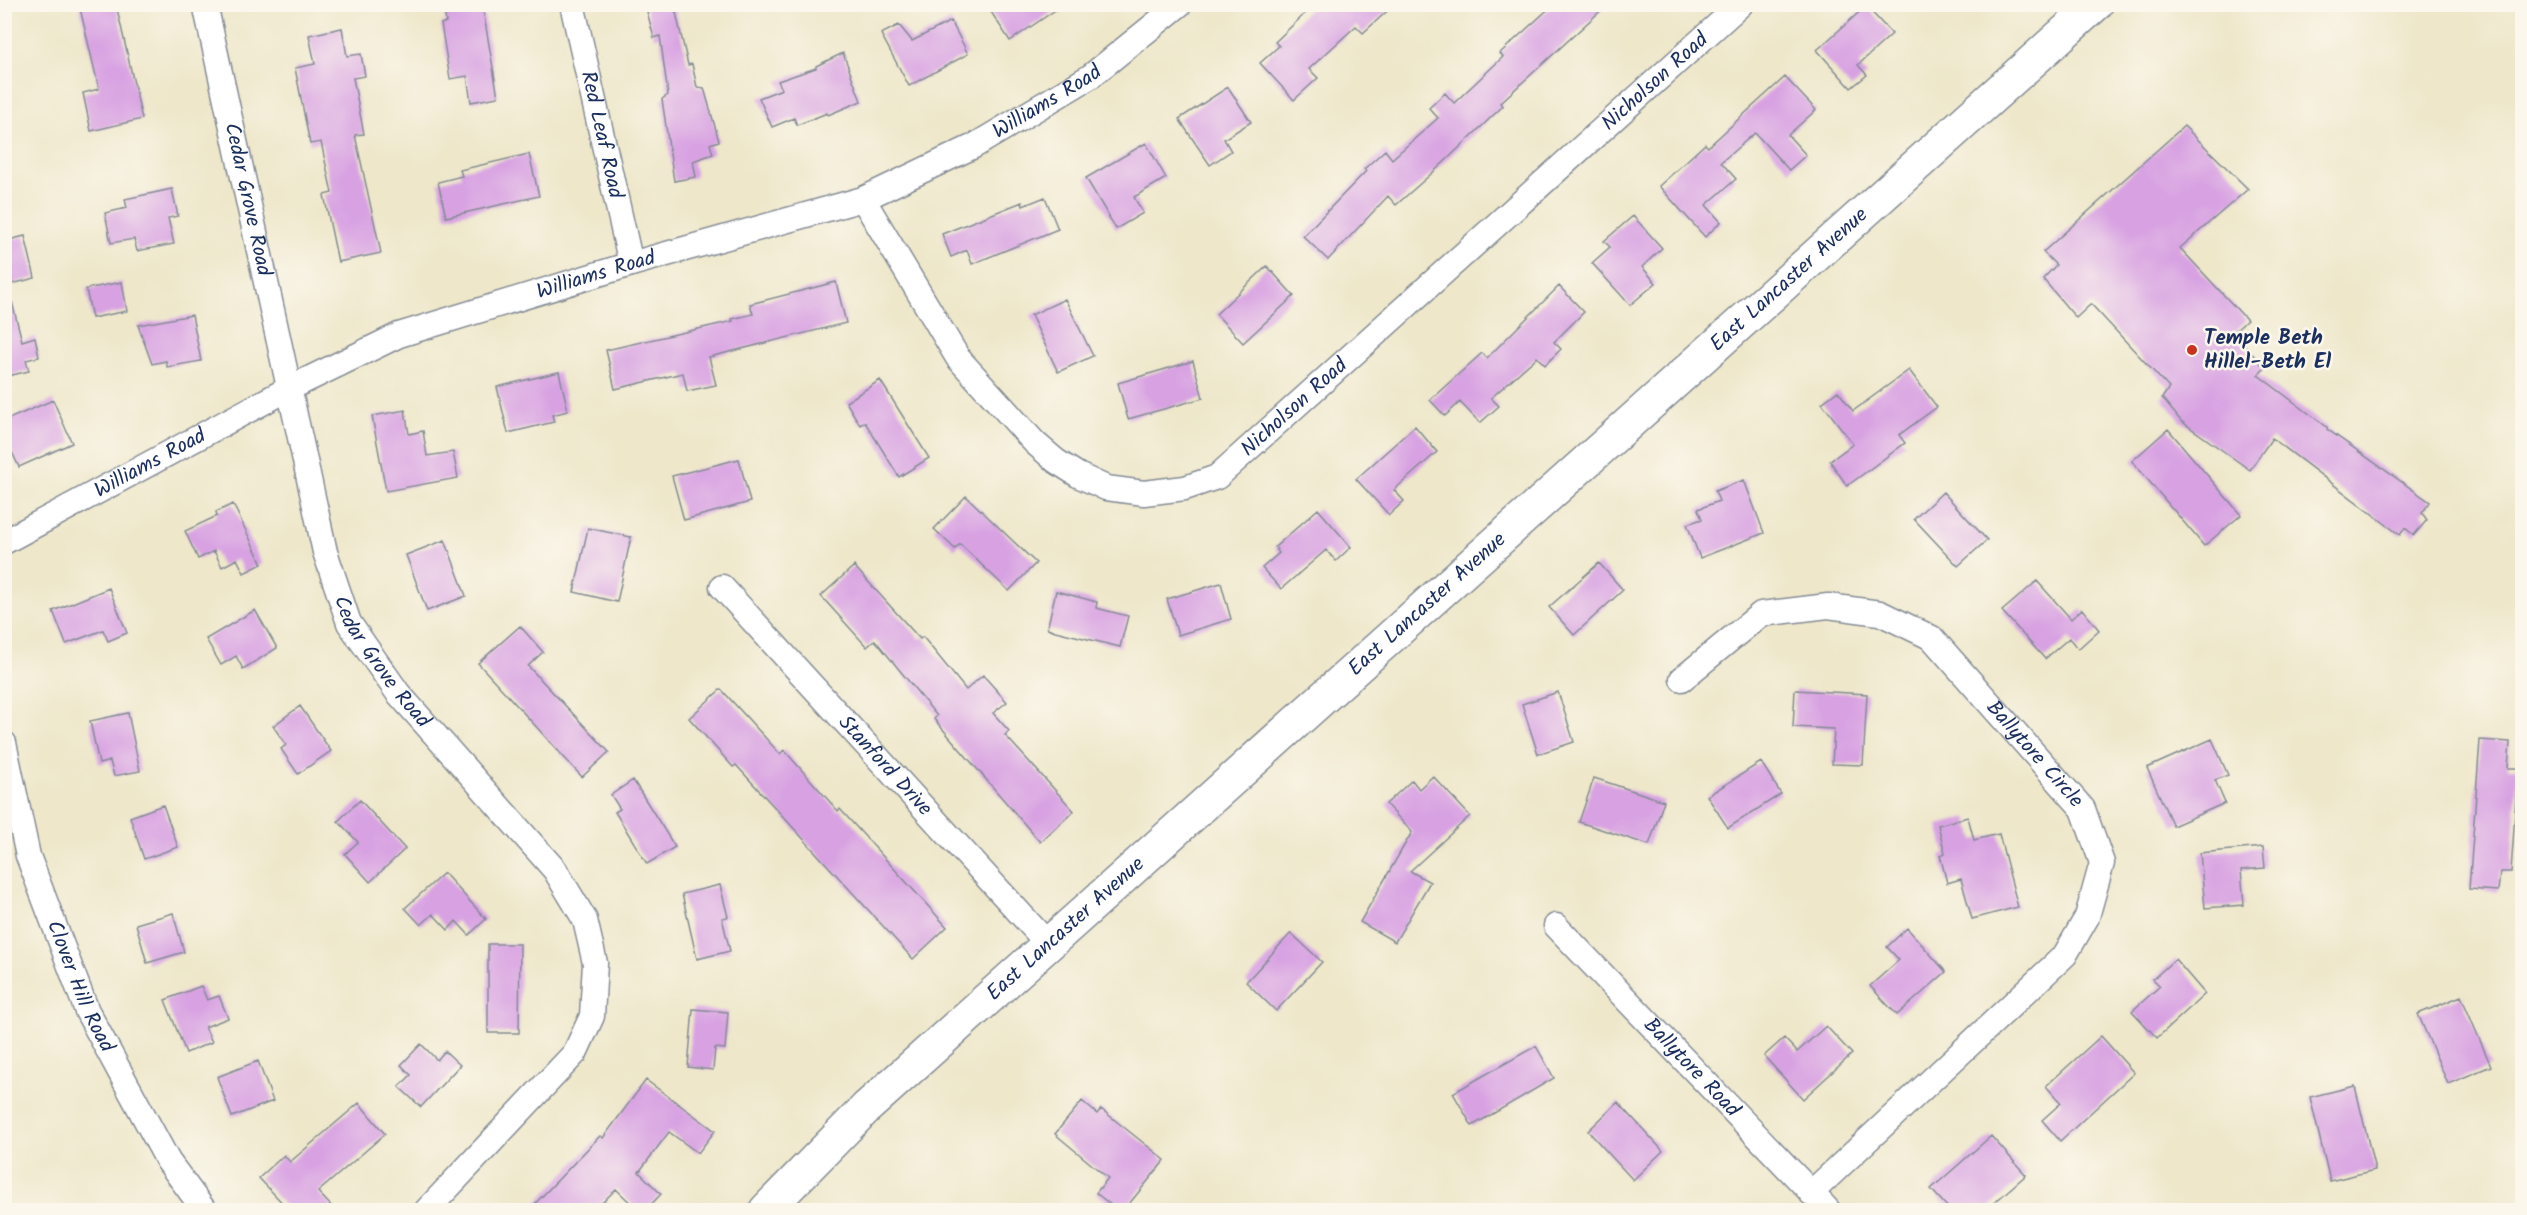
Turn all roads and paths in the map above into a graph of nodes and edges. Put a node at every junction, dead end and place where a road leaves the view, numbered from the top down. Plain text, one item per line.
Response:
1 (206, 4) edge
2 (572, 4) edge
3 (1180, 4) edge
4 (1741, 4) edge
5 (2096, 4) edge
6 (863, 199) junction
7 (631, 264) junction
8 (288, 389) junction
9 (4, 542) edge
10 (722, 587) dead end
11 (1682, 679) dead end
12 (4, 743) edge
13 (1556, 926) dead end
14 (1048, 944) junction
15 (1812, 1193) junction
16 (204, 1210) edge
17 (427, 1210) edge
18 (766, 1210) edge
19 (1828, 1210) edge

1 - 8 street, Cedar Grove Road
2 - 7 street, Red Leaf Road
3 - 6 street, Williams Road
4 - 6 street, Nicholson Road
5 - 14 highway, East Lancaster Avenue
6 - 7 street, Williams Road
7 - 8 street, Williams Road
8 - 9 street, Williams Road
8 - 17 street, Cedar Grove Road
10 - 14 street, Stanford Drive
11 - 15 street, Ballytore Circle
12 - 16 street, Clover Hill Road
13 - 15 street, Ballytore Road
14 - 18 highway, East Lancaster Avenue
15 - 19 street, Ballytore Road

